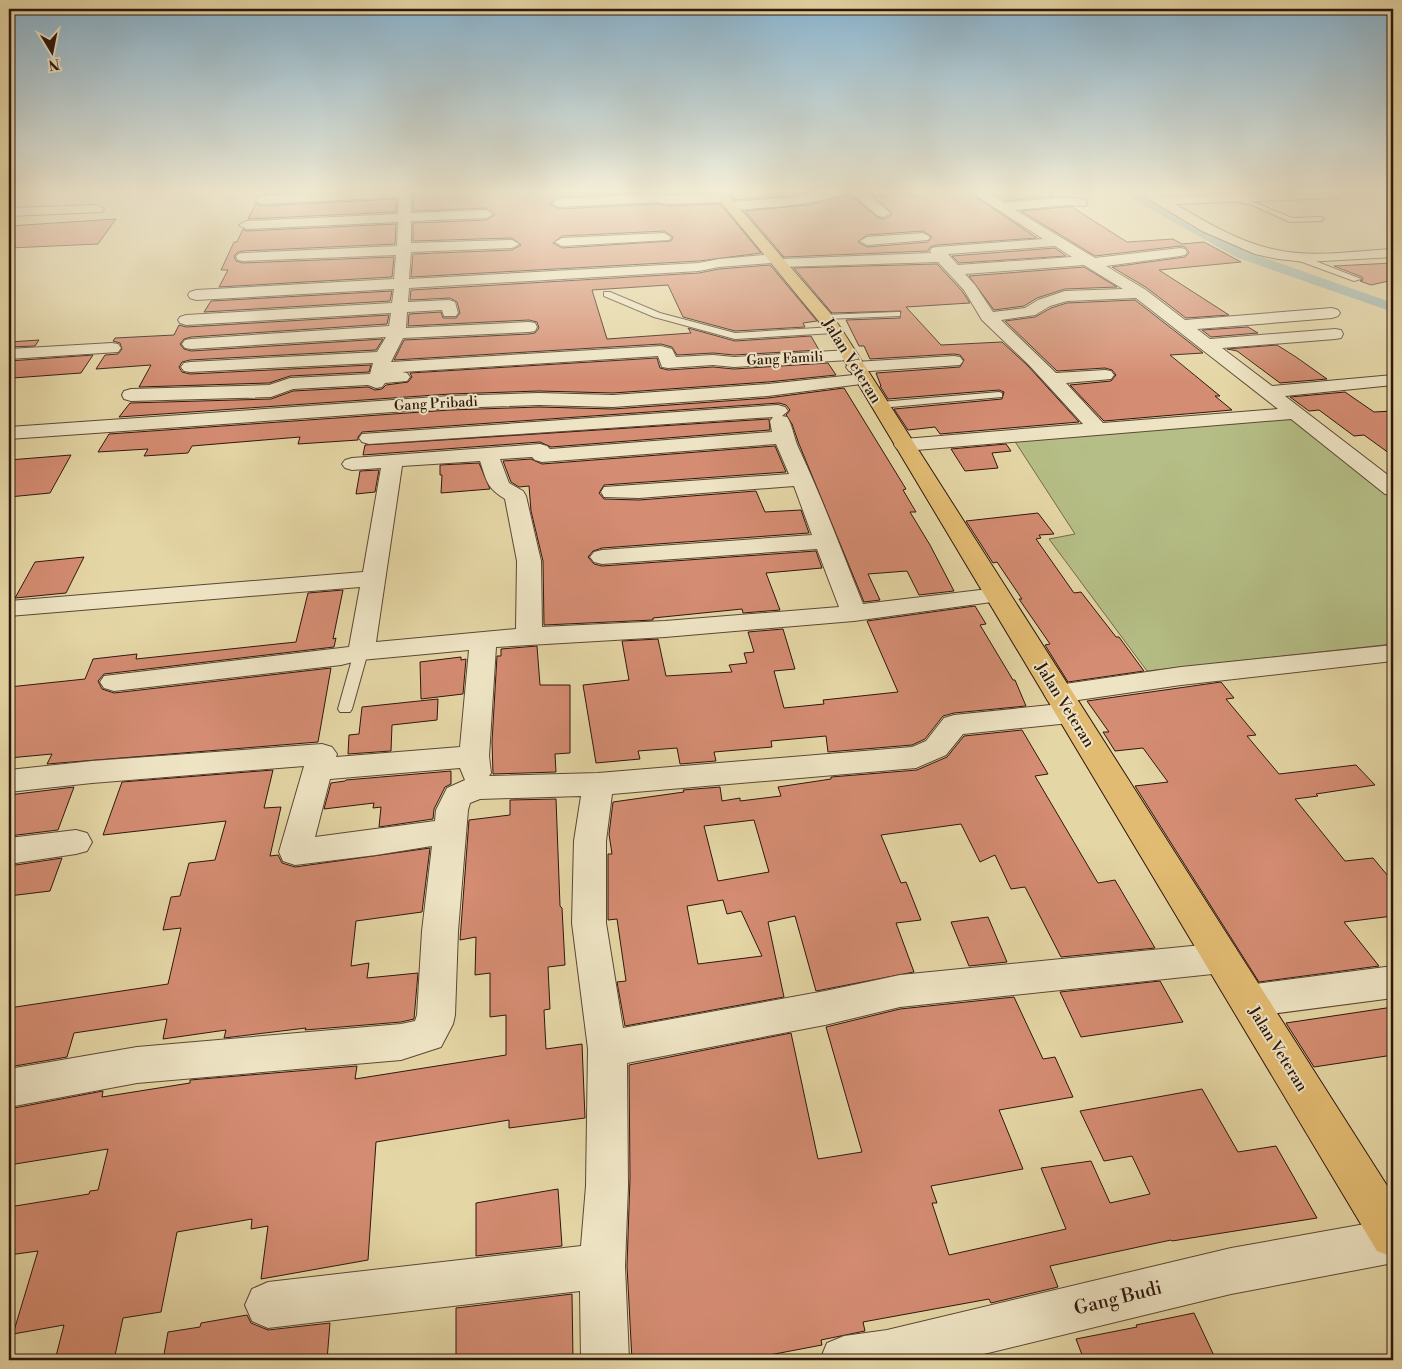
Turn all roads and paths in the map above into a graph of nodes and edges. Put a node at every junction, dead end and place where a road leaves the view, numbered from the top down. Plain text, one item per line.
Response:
1 (306, 254) edge
2 (403, 254) edge
3 (564, 254) edge
4 (776, 254) edge
5 (940, 254) joint
6 (1087, 254) edge
7 (1138, 254) edge
8 (1274, 254) edge
9 (1372, 254) edge
10 (773, 256) junction
11 (1092, 256) junction
12 (243, 257) dead end
13 (1297, 257) junction
14 (954, 270) junction
15 (335, 272) dead end
16 (566, 275) junction
17 (401, 277) junction
18 (1358, 279) dead end
19 (1140, 293) junction
20 (608, 294) dead end
21 (196, 295) dead end
22 (399, 307) junction
23 (450, 313) dead end
24 (1332, 313) dead end
25 (897, 314) dead end
26 (825, 317) junction
27 (988, 317) junction
28 (186, 320) dead end
29 (1182, 325) junction
30 (529, 327) dead end
31 (397, 332) junction
32 (1335, 334) dead end
33 (191, 344) dead end
34 (1206, 344) junction
35 (112, 348) dead end
36 (9, 354) edge
37 (850, 358) junction
38 (954, 361) dead end
39 (190, 367) dead end
40 (380, 368) junction
41 (1105, 375) dead end
42 (1051, 379) junction
43 (1393, 380) edge
44 (539, 390) junction
45 (768, 390) junction
46 (1270, 392) junction
47 (131, 395) dead end
48 (998, 395) dead end
49 (880, 405) junction
50 (371, 408) junction
51 (778, 411) junction
52 (1297, 414) junction
53 (533, 428) junction
54 (1097, 428) junction
55 (9, 433) edge
56 (784, 437) junction
57 (369, 438) dead end
58 (904, 444) junction
59 (540, 450) junction
60 (488, 454) junction
61 (392, 461) junction
62 (352, 464) dead end
63 (802, 479) junction
64 (1393, 489) edge
65 (612, 492) dead end
66 (827, 541) junction
67 (602, 557) dead end
68 (372, 579) junction
69 (997, 594) junction
70 (9, 608) edge
71 (854, 613) junction
72 (529, 636) junction
73 (482, 640) junction
74 (361, 652) junction
75 (1393, 653) edge
76 (114, 682) dead end
77 (1064, 703) junction
78 (345, 709) dead end
79 (319, 769) junction
80 (475, 772) junction
81 (9, 781) edge
82 (598, 784) junction
83 (450, 831) junction
84 (76, 842) dead end
85 (9, 851) edge
86 (1222, 958) junction
87 (1393, 982) edge
88 (1248, 1001) junction
89 (607, 1049) junction
90 (9, 1088) edge
91 (1393, 1234) edge
92 (1393, 1241) edge
93 (602, 1266) junction
94 (268, 1305) dead end
95 (605, 1360) edge
96 (844, 1360) edge

1 - 12 street
2 - 17 street
3 - 16 street
4 - 10 street
5 - 10 street
5 - 14 street
6 - 11 street
7 - 11 street
8 - 13 street
9 - 13 street
10 - 16 street
10 - 26 main road, Jalan Veteran
11 - 14 street
11 - 19 street
13 - 18 lane
14 - 27 street
15 - 17 street
16 - 17 street
17 - 21 street
17 - 22 street
19 - 27 street
19 - 29 street
20 - 37 lane
22 - 23 street
22 - 28 street
22 - 31 street
24 - 29 street
25 - 26 lane
26 - 37 main road, Jalan Veteran
27 - 42 street
29 - 34 street
30 - 31 street
31 - 33 street
31 - 40 street
32 - 34 street
34 - 46 street
35 - 36 street
37 - 38 street
37 - 40 street, Gang Famili
37 - 45 street, Gang Pribadi
37 - 49 main road, Jalan Veteran
39 - 40 street
40 - 47 street
40 - 50 street
41 - 42 street
42 - 54 street
43 - 46 street
44 - 45 street, Gang Pribadi
44 - 50 street, Gang Pribadi
44 - 53 street
45 - 51 street
46 - 52 street
48 - 49 lane
49 - 58 main road, Jalan Veteran
50 - 55 street, Gang Pribadi
51 - 53 street
51 - 56 street
52 - 54 street
52 - 64 street
53 - 57 street
53 - 59 street
54 - 58 street
56 - 59 street
56 - 63 street
58 - 69 main road, Jalan Veteran
59 - 60 street
60 - 61 street
60 - 72 street
61 - 62 street
61 - 68 street
63 - 65 street
63 - 66 street
66 - 67 street
66 - 71 street
68 - 70 street
68 - 74 street
69 - 71 street
69 - 77 main road, Jalan Veteran
71 - 72 street
72 - 73 street
73 - 74 street
73 - 80 street
74 - 76 street
74 - 78 lane
75 - 77 street
77 - 82 street
77 - 86 main road, Jalan Veteran
79 - 80 street
79 - 81 street
79 - 83 street
80 - 82 street
80 - 83 street
82 - 89 street
83 - 90 street
84 - 85 street
86 - 88 main road, Jalan Veteran
86 - 89 street
87 - 88 street
88 - 91 main road, Jalan Veteran
89 - 93 street
92 - 96 street, Gang Budi
93 - 94 street
93 - 95 street

